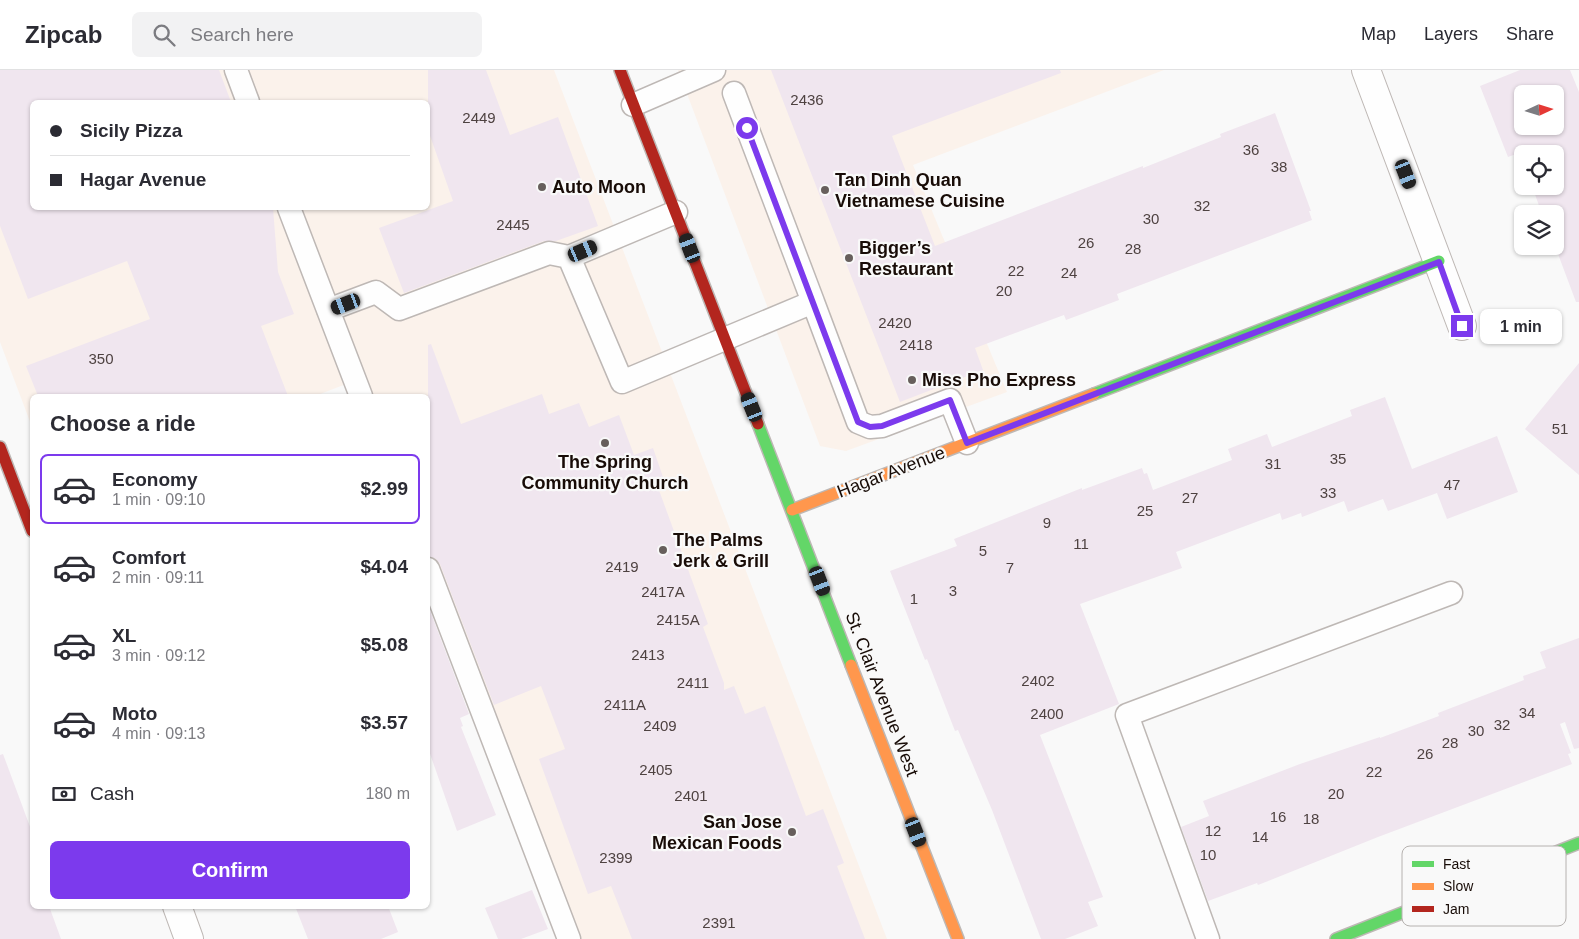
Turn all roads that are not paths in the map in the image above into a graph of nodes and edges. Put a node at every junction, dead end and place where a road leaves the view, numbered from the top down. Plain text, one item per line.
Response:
1 (236, 70) edge
2 (620, 70) edge
3 (714, 70) edge
4 (1366, 70) edge
5 (734, 93) dead end
6 (247, 100) edge
7 (633, 105) junction
8 (290, 210) edge
9 (676, 212) junction
10 (569, 257) junction
11 (1439, 262) junction
12 (813, 302) junction
13 (328, 310) junction
14 (1462, 326) dead end
15 (724, 339) junction
16 (360, 394) edge
17 (967, 443) junction
18 (0, 447) edge
19 (792, 510) junction
20 (30, 526) edge
21 (430, 574) edge
22 (1451, 593) dead end
23 (1579, 843) edge
24 (1566, 848) edge
25 (177, 909) edge
26 (1402, 913) edge
27 (189, 939) edge
28 (569, 939) edge
29 (958, 939) edge
30 (1208, 939) edge
31 (1336, 939) edge

1 - 6 lane
2 - 7 street, St. Clair Avenue West
3 - 7 lane
4 - 11 street
5 - 12 lane
7 - 9 street, St. Clair Avenue West
8 - 13 lane
9 - 10 lane
9 - 15 street, St. Clair Avenue West
10 - 13 lane
10 - 15 lane
11 - 14 street
11 - 17 street, Hagar Avenue
12 - 15 lane
12 - 17 lane
13 - 16 lane
15 - 19 street, St. Clair Avenue West
17 - 19 street, Hagar Avenue
18 - 20 street
19 - 29 street, St. Clair Avenue West
21 - 28 lane
22 - 30 lane
23 - 24 street
25 - 27 street
26 - 31 street

